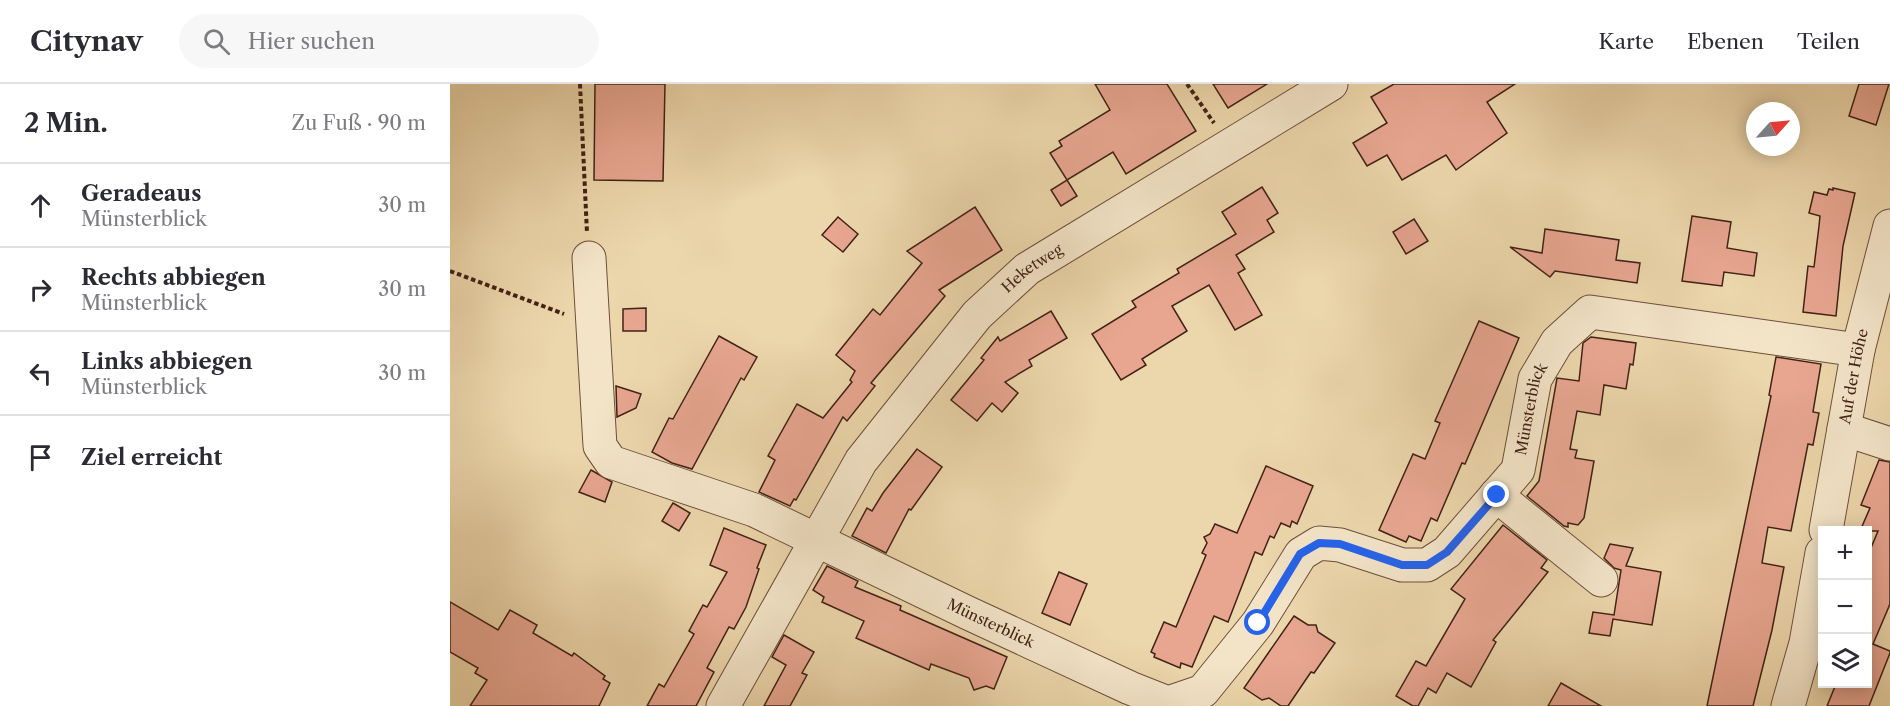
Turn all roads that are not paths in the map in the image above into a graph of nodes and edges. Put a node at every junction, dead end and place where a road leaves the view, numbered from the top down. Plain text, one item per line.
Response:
1 (1331, 84) edge
2 (1890, 226) edge
3 (589, 258) road end
4 (1882, 293) edge
5 (1858, 350) junction
6 (1845, 429) junction
7 (1890, 444) edge
8 (1497, 495) junction
9 (1827, 526) edge
10 (816, 540) junction
11 (1818, 575) edge
12 (1601, 580) dead end
13 (1168, 705) edge
14 (723, 706) edge
15 (1788, 706) edge

1 - 10 street, Heketweg
2 - 4 street, Auf der Höhe
3 - 10 street
4 - 5 street, Auf der Höhe
5 - 6 street, Auf der Höhe
5 - 8 street, Münsterblick
6 - 7 street
6 - 9 street, Auf der Höhe
8 - 12 street
8 - 13 street, Münsterblick
10 - 13 street, Münsterblick
10 - 14 street, Heketweg
11 - 15 street

